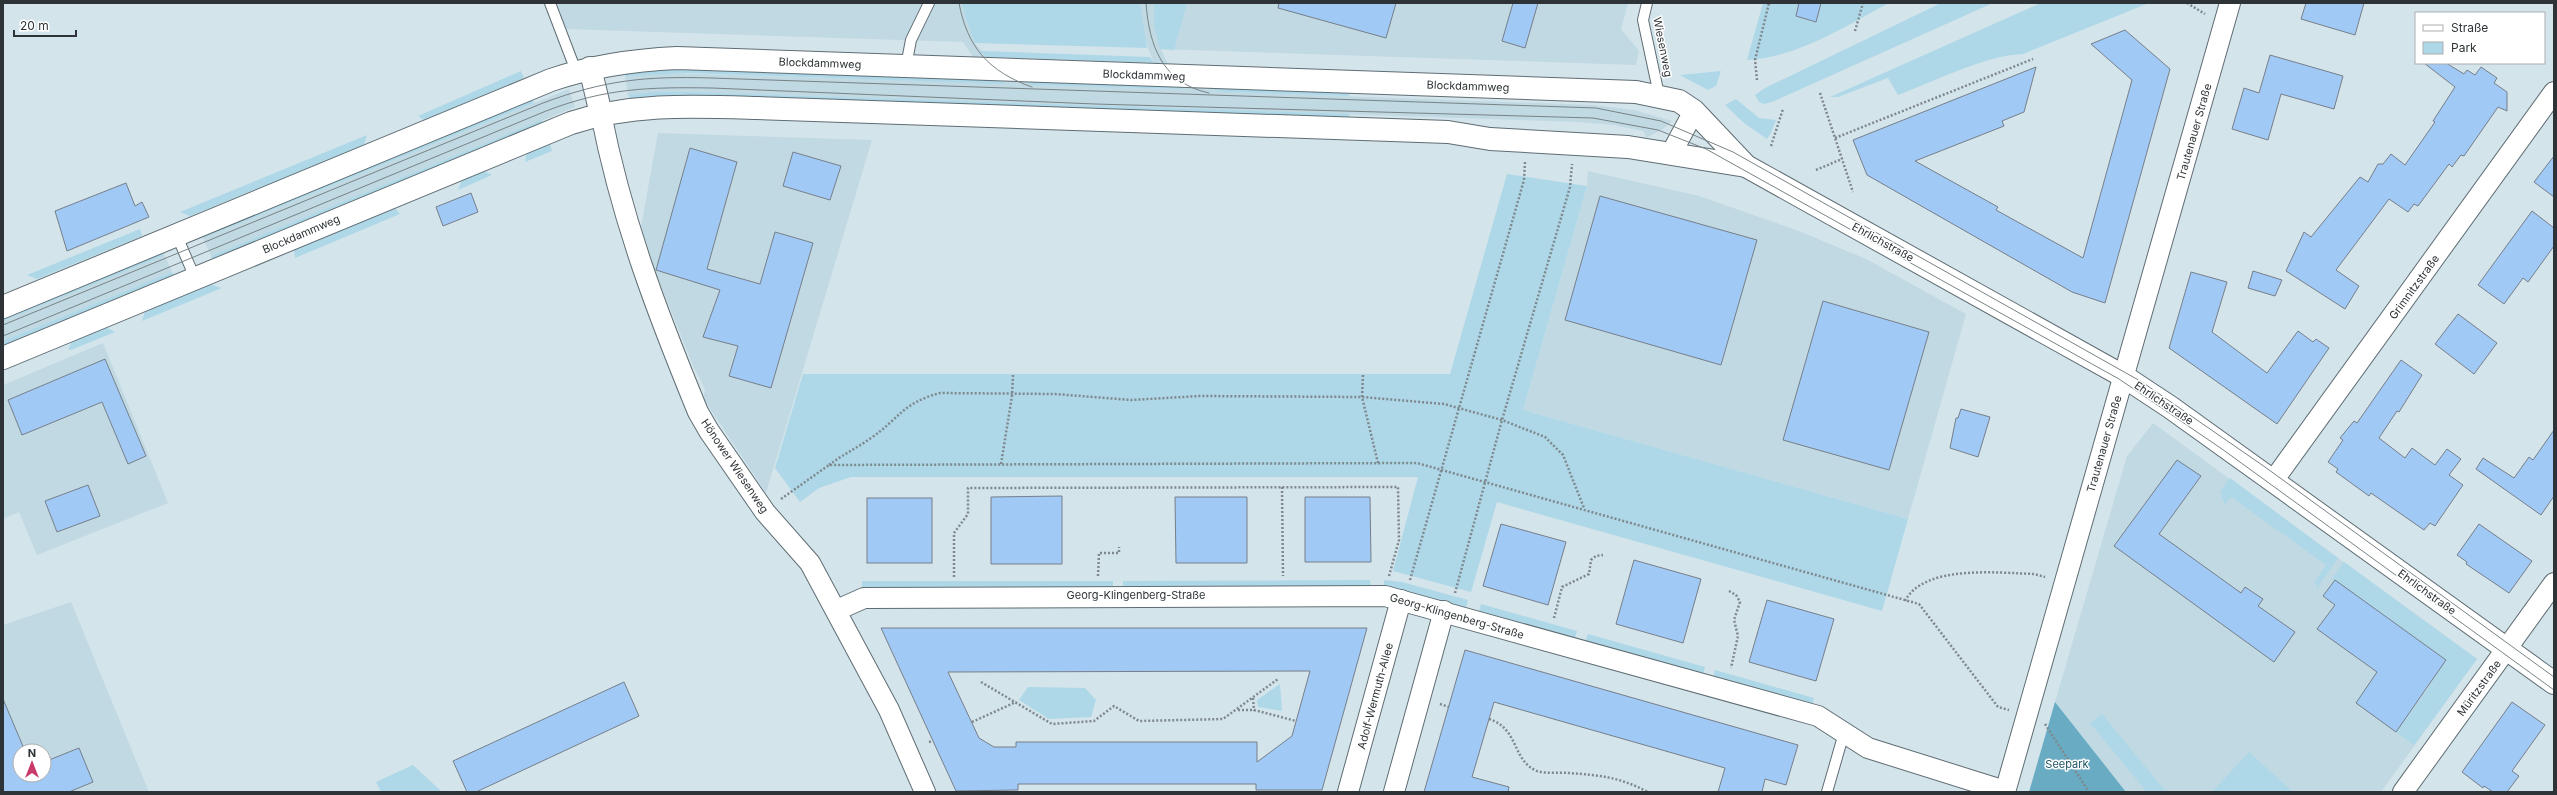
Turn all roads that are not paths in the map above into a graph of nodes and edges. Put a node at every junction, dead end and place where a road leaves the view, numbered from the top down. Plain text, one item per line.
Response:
1 (550, 3) edge
2 (929, 3) edge
3 (1647, 3) edge
4 (2230, 3) edge
5 (906, 66) junction
6 (583, 70) junction
7 (2554, 92) edge
8 (1660, 95) junction
9 (1694, 111) junction
10 (601, 114) junction
11 (1672, 152) junction
12 (1746, 166) junction
13 (177, 236) junction
14 (195, 278) junction
15 (3, 307) edge
16 (3, 358) edge
17 (2123, 376) junction
18 (2273, 481) junction
19 (2554, 583) edge
20 (1401, 600) junction
21 (837, 610) junction
22 (1444, 611) junction
23 (2507, 649) junction
24 (2554, 683) edge
25 (1844, 733) junction
26 (2005, 791) edge
27 (925, 792) edge
28 (1348, 792) edge
29 (1394, 792) edge
30 (1827, 792) edge
31 (2403, 792) edge

1 - 6 lane
2 - 5 lane
3 - 8 lane, Wiesenweg
4 - 17 street, Trautenauer Straße
5 - 6 street, Blockdammweg
5 - 8 street, Blockdammweg
6 - 10 street
6 - 13 street, Blockdammweg
7 - 18 street, Grimnitzstraße
8 - 9 street, Blockdammweg
9 - 11 street
9 - 12 street, Blockdammweg
10 - 11 street, Blockdammweg
10 - 14 street, Blockdammweg
10 - 21 street, Hönower Wiesenweg
11 - 12 street, Blockdammweg
12 - 17 street, Ehrlichstraße
13 - 14 lane
13 - 15 street, Blockdammweg
14 - 16 street, Blockdammweg
17 - 18 street, Ehrlichstraße
17 - 26 street, Trautenauer Straße
18 - 23 street, Ehrlichstraße
19 - 23 street, Müritzstraße
20 - 21 street, Georg-Klingenberg-Straße
20 - 22 street, Georg-Klingenberg-Straße
20 - 28 street, Adolf-Wermuth-Allee
21 - 27 street, Hönower Wiesenweg
22 - 25 street, Georg-Klingenberg-Straße
22 - 29 street
23 - 24 street, Ehrlichstraße
23 - 31 street, Müritzstraße
25 - 26 street, Georg-Klingenberg-Straße
25 - 30 lane

